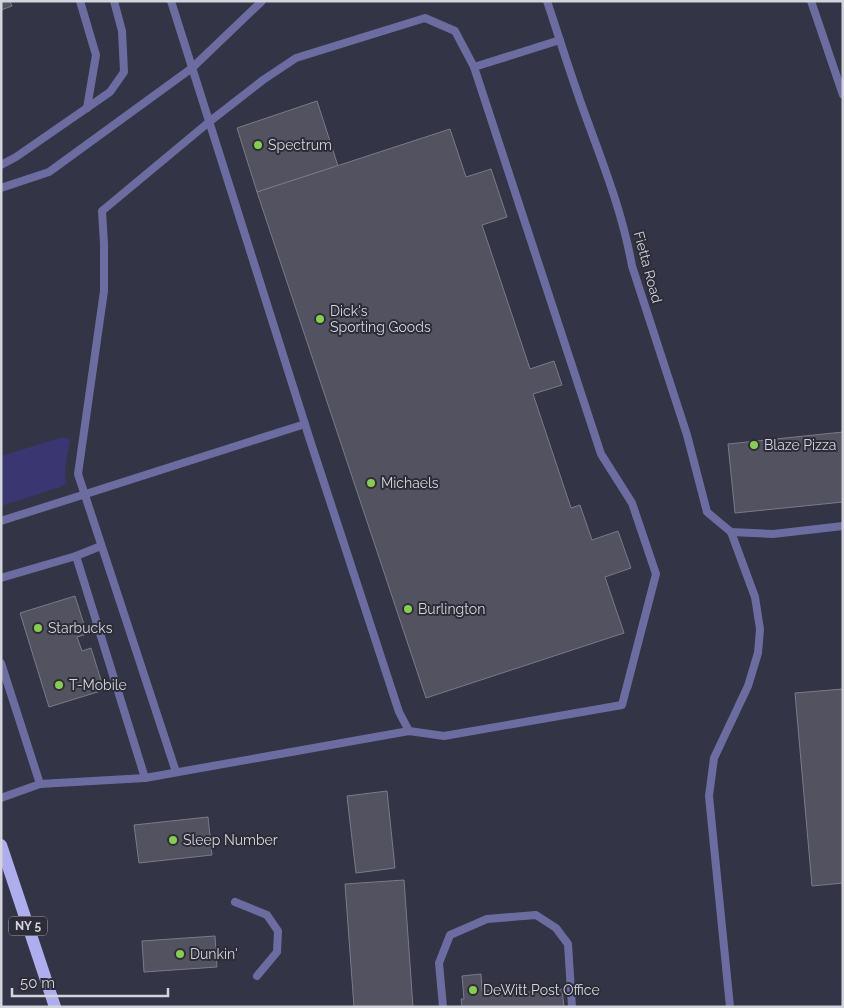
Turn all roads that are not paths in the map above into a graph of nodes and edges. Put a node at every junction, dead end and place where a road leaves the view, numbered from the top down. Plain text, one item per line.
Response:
1 (80, 1) edge
2 (114, 1) edge
3 (171, 1) edge
4 (262, 1) edge
5 (547, 1) edge
6 (811, 1) edge
7 (560, 40) junction
8 (474, 67) junction
9 (192, 68) junction
10 (843, 95) edge
11 (86, 108) junction
12 (209, 122) junction
13 (1, 165) edge
14 (1, 188) edge
15 (305, 424) junction
16 (85, 496) junction
17 (1, 521) edge
18 (843, 526) edge
19 (731, 532) junction
20 (101, 546) junction
21 (76, 556) junction
22 (1, 578) edge
23 (1, 663) edge
24 (409, 731) junction
25 (176, 772) junction
26 (145, 778) junction
27 (40, 784) junction
28 (1, 798) edge
29 (1, 845) edge
30 (235, 902) dead end
31 (257, 976) dead end
32 (55, 1007) edge
33 (442, 1007) edge
34 (572, 1007) edge
35 (730, 1007) edge

1 - 11 lane
2 - 11 lane
3 - 9 lane
4 - 9 lane
5 - 7 lane, Fietta Road
6 - 10 lane
7 - 8 lane
7 - 19 lane, Fietta Road
8 - 12 lane
8 - 24 lane
9 - 12 lane
9 - 14 lane
11 - 13 lane
12 - 15 lane
12 - 16 lane
15 - 16 lane
15 - 24 lane
16 - 17 lane
16 - 20 lane
18 - 19 lane
19 - 35 lane
20 - 21 lane
20 - 25 lane
21 - 22 lane
21 - 26 lane
23 - 27 lane
24 - 25 lane
25 - 26 lane
26 - 27 lane
27 - 28 lane
29 - 32 main road, NY 5
30 - 31 lane
33 - 34 lane

